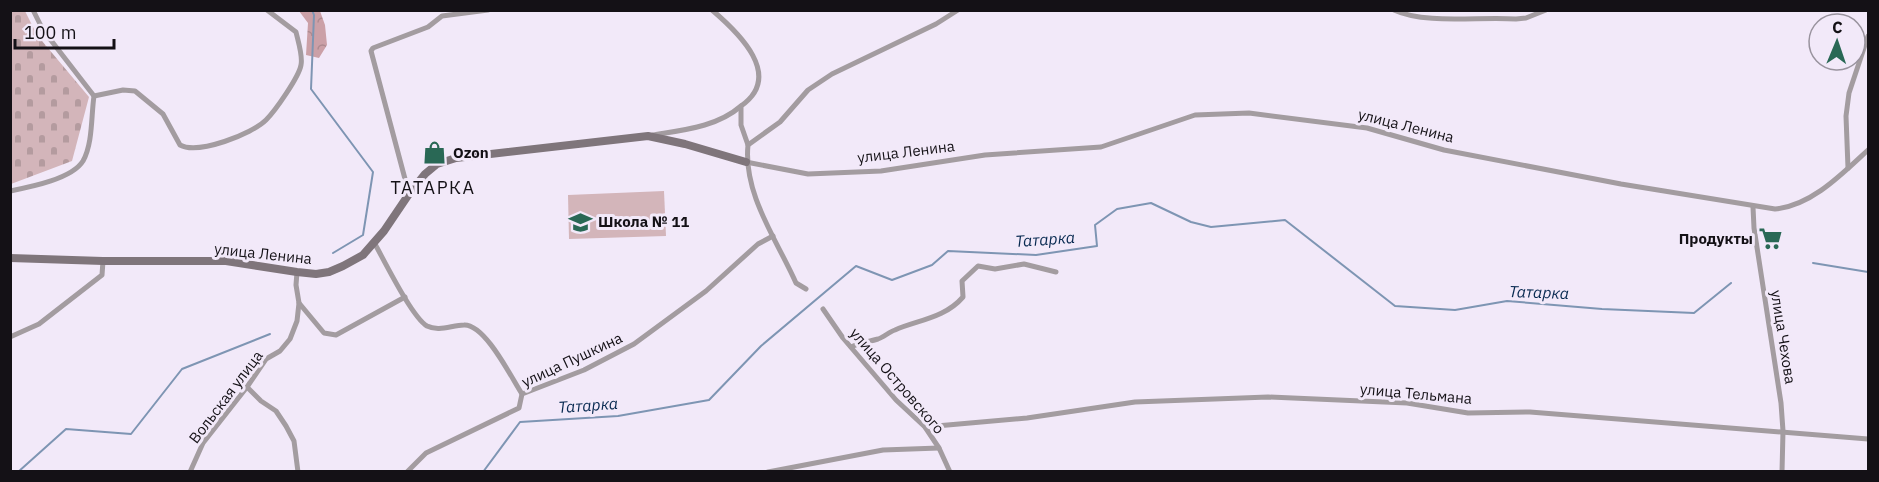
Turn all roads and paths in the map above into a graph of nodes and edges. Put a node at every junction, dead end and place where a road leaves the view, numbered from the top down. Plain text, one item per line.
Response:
1 (33, 10) edge
2 (267, 10) edge
3 (447, 10) edge
4 (488, 10) edge
5 (712, 10) edge
6 (958, 10) edge
7 (1394, 10) edge
8 (1546, 10) edge
9 (442, 16) junction
10 (1869, 36) edge
11 (94, 96) junction
12 (741, 106) junction
13 (648, 136) junction
14 (748, 145) junction
15 (1869, 150) edge
16 (746, 162) junction
17 (1848, 168) junction
18 (10, 191) edge
19 (409, 194) junction
20 (1753, 207) junction
21 (773, 236) junction
22 (375, 244) junction
23 (10, 258) edge
24 (103, 261) junction
25 (297, 272) junction
26 (1056, 272) dead end
27 (806, 289) dead end
28 (405, 297) junction
29 (299, 303) junction
30 (823, 309) dead end
31 (10, 337) edge
32 (850, 347) junction
33 (247, 387) junction
34 (522, 394) junction
35 (925, 427) junction
36 (1783, 431) junction
37 (1869, 439) edge
38 (939, 448) junction
39 (190, 471) edge
40 (297, 471) edge
41 (407, 471) edge
42 (768, 471) edge
43 (950, 471) edge
44 (1782, 471) edge

1 - 11 street
2 - 11 street
3 - 9 street
4 - 9 street
5 - 12 street
6 - 14 street
7 - 8 street
9 - 19 street
10 - 17 street
11 - 18 street
12 - 13 street
12 - 14 street
13 - 16 street, улица Ленина
13 - 19 street, улица Ленина
14 - 16 street
15 - 17 street, улица Ленина
16 - 20 street, улица Ленина
16 - 21 street
17 - 20 street, улица Ленина
19 - 22 street, улица Ленина
20 - 36 street, улица Чехова
21 - 27 street
21 - 34 street, улица Пушкина
22 - 25 street, улица Ленина
22 - 28 street
23 - 24 street, улица Ленина
24 - 25 street, улица Ленина
24 - 31 street
25 - 29 street, Вольская улица
26 - 32 street
28 - 29 street
28 - 34 street
29 - 33 street, Вольская улица
30 - 32 street, улица Островского
32 - 35 street, улица Островского
33 - 39 street, Вольская улица
33 - 40 street
34 - 41 street, улица Пушкина
35 - 36 street, улица Тельмана
35 - 38 street, улица Островского
36 - 37 street, улица Тельмана
36 - 44 street, улица Чехова
38 - 42 street
38 - 43 street, улица Островского

